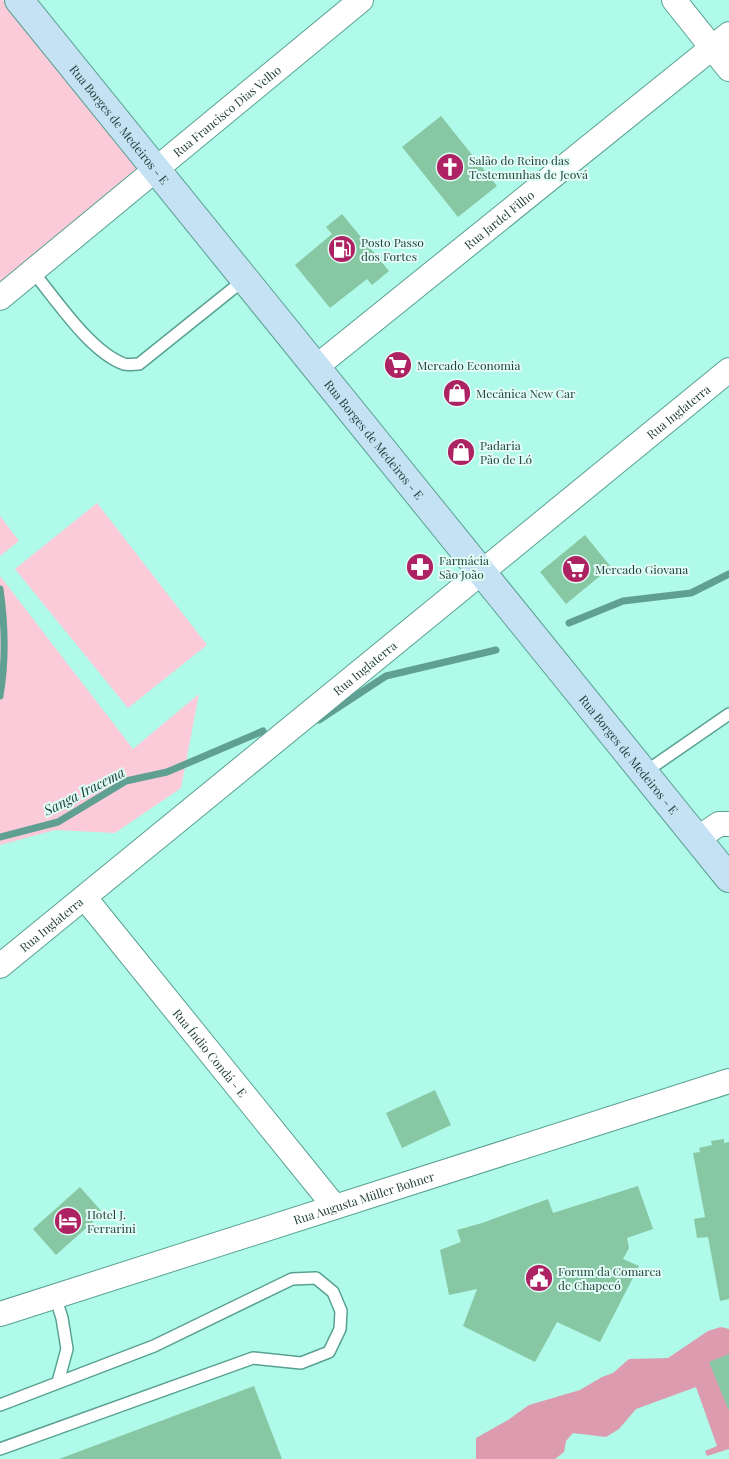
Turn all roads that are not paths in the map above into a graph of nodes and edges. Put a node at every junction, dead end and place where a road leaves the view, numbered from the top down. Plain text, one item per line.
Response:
1 (19, 0) edge
2 (362, 0) edge
3 (674, 0) edge
4 (721, 41) edge
5 (729, 68) edge
6 (157, 170) junction
7 (32, 272) junction
8 (245, 279) junction
9 (0, 298) edge
10 (316, 367) junction
11 (729, 370) edge
12 (482, 571) junction
13 (729, 714) edge
14 (645, 772) junction
15 (729, 824) edge
16 (698, 838) junction
17 (729, 878) edge
18 (85, 898) junction
19 (0, 966) edge
20 (729, 1081) edge
21 (335, 1207) junction
22 (55, 1296) junction
23 (0, 1314) edge
24 (58, 1382) junction
25 (0, 1405) edge
26 (0, 1449) edge

1 - 6 street, Rua Borges de Medeiros - E
2 - 6 street, Rua Francisco Dias Velho
3 - 4 street
4 - 5 street
4 - 10 street, Rua Jardel Filho
6 - 7 street, Rua Francisco Dias Velho
6 - 8 street, Rua Borges de Medeiros - E
7 - 8 lane
7 - 9 street, Rua Francisco Dias Velho
8 - 10 street, Rua Borges de Medeiros - E
10 - 12 street, Rua Borges de Medeiros - E
11 - 12 street, Rua Inglaterra
12 - 14 street, Rua Borges de Medeiros - E
12 - 18 street, Rua Inglaterra
13 - 14 lane
14 - 16 street, Rua Borges de Medeiros - E
15 - 16 street
16 - 17 street, Rua Borges de Medeiros - E
18 - 19 street, Rua Inglaterra
18 - 21 street, Rua Índio Condá - E
20 - 21 street, Rua Augusta Müller Bohner
21 - 22 street, Rua Augusta Müller Bohner
22 - 23 street, Rua Augusta Müller Bohner
22 - 24 lane
24 - 25 lane
24 - 26 lane

